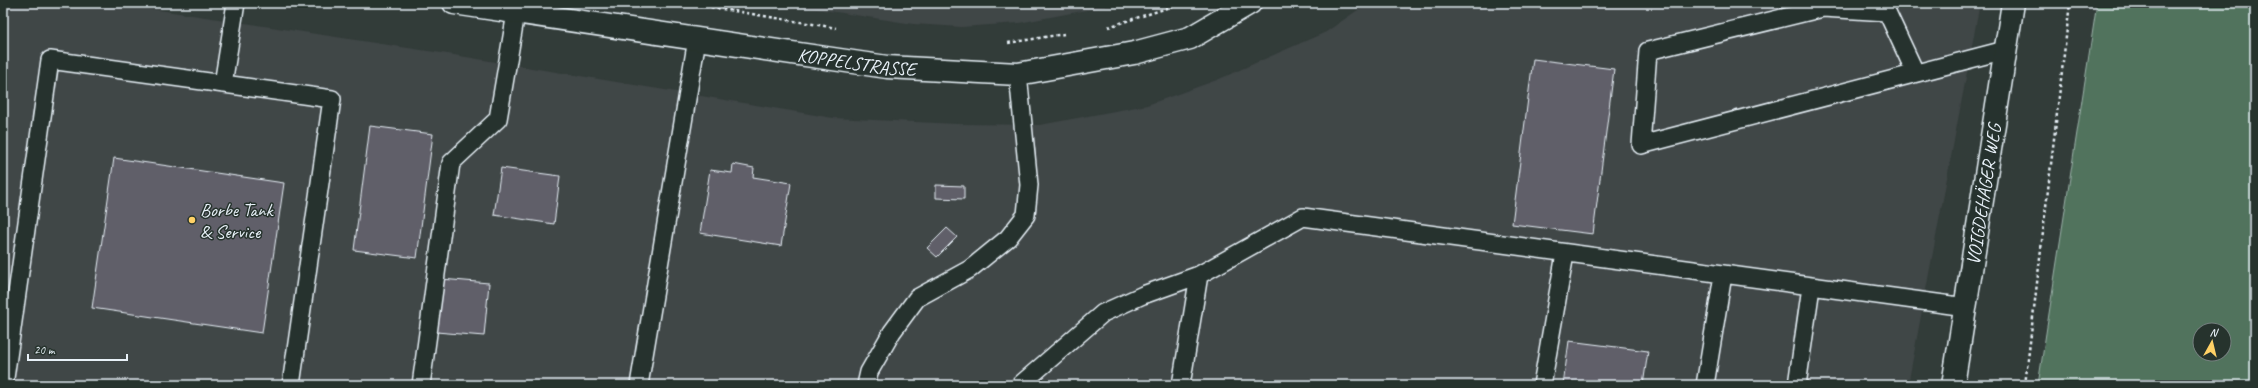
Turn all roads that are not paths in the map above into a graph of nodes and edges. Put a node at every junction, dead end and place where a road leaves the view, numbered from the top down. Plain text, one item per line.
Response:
1 (236, 3) edge
2 (454, 3) edge
3 (1250, 3) edge
4 (2013, 3) edge
5 (516, 13) junction
6 (697, 39) junction
7 (2005, 50) junction
8 (1915, 72) junction
9 (1018, 74) junction
10 (223, 84) junction
11 (1565, 254) junction
12 (1199, 275) junction
13 (1723, 276) junction
14 (1811, 287) junction
15 (1966, 307) junction
16 (4, 385) edge
17 (291, 385) edge
18 (421, 385) edge
19 (639, 385) edge
20 (866, 385) edge
21 (1020, 385) edge
22 (1181, 385) edge
23 (1542, 385) edge
24 (1705, 385) edge
25 (1797, 385) edge
26 (1953, 385) edge

1 - 10 lane
2 - 5 street, KOPPELSTRASSE
3 - 9 street, KOPPELSTRASSE
4 - 7 street, VOIGDEHÄGER WEG
5 - 6 street, KOPPELSTRASSE
5 - 18 lane
6 - 9 street, KOPPELSTRASSE
6 - 19 lane
7 - 8 lane
7 - 15 street, VOIGDEHÄGER WEG
8 - 8 lane
9 - 20 lane
10 - 16 lane
10 - 17 lane
11 - 12 lane
11 - 13 lane
11 - 23 lane
12 - 21 lane
12 - 22 lane
13 - 14 lane
13 - 24 lane
14 - 15 lane
14 - 25 lane
15 - 26 street, VOIGDEHÄGER WEG

